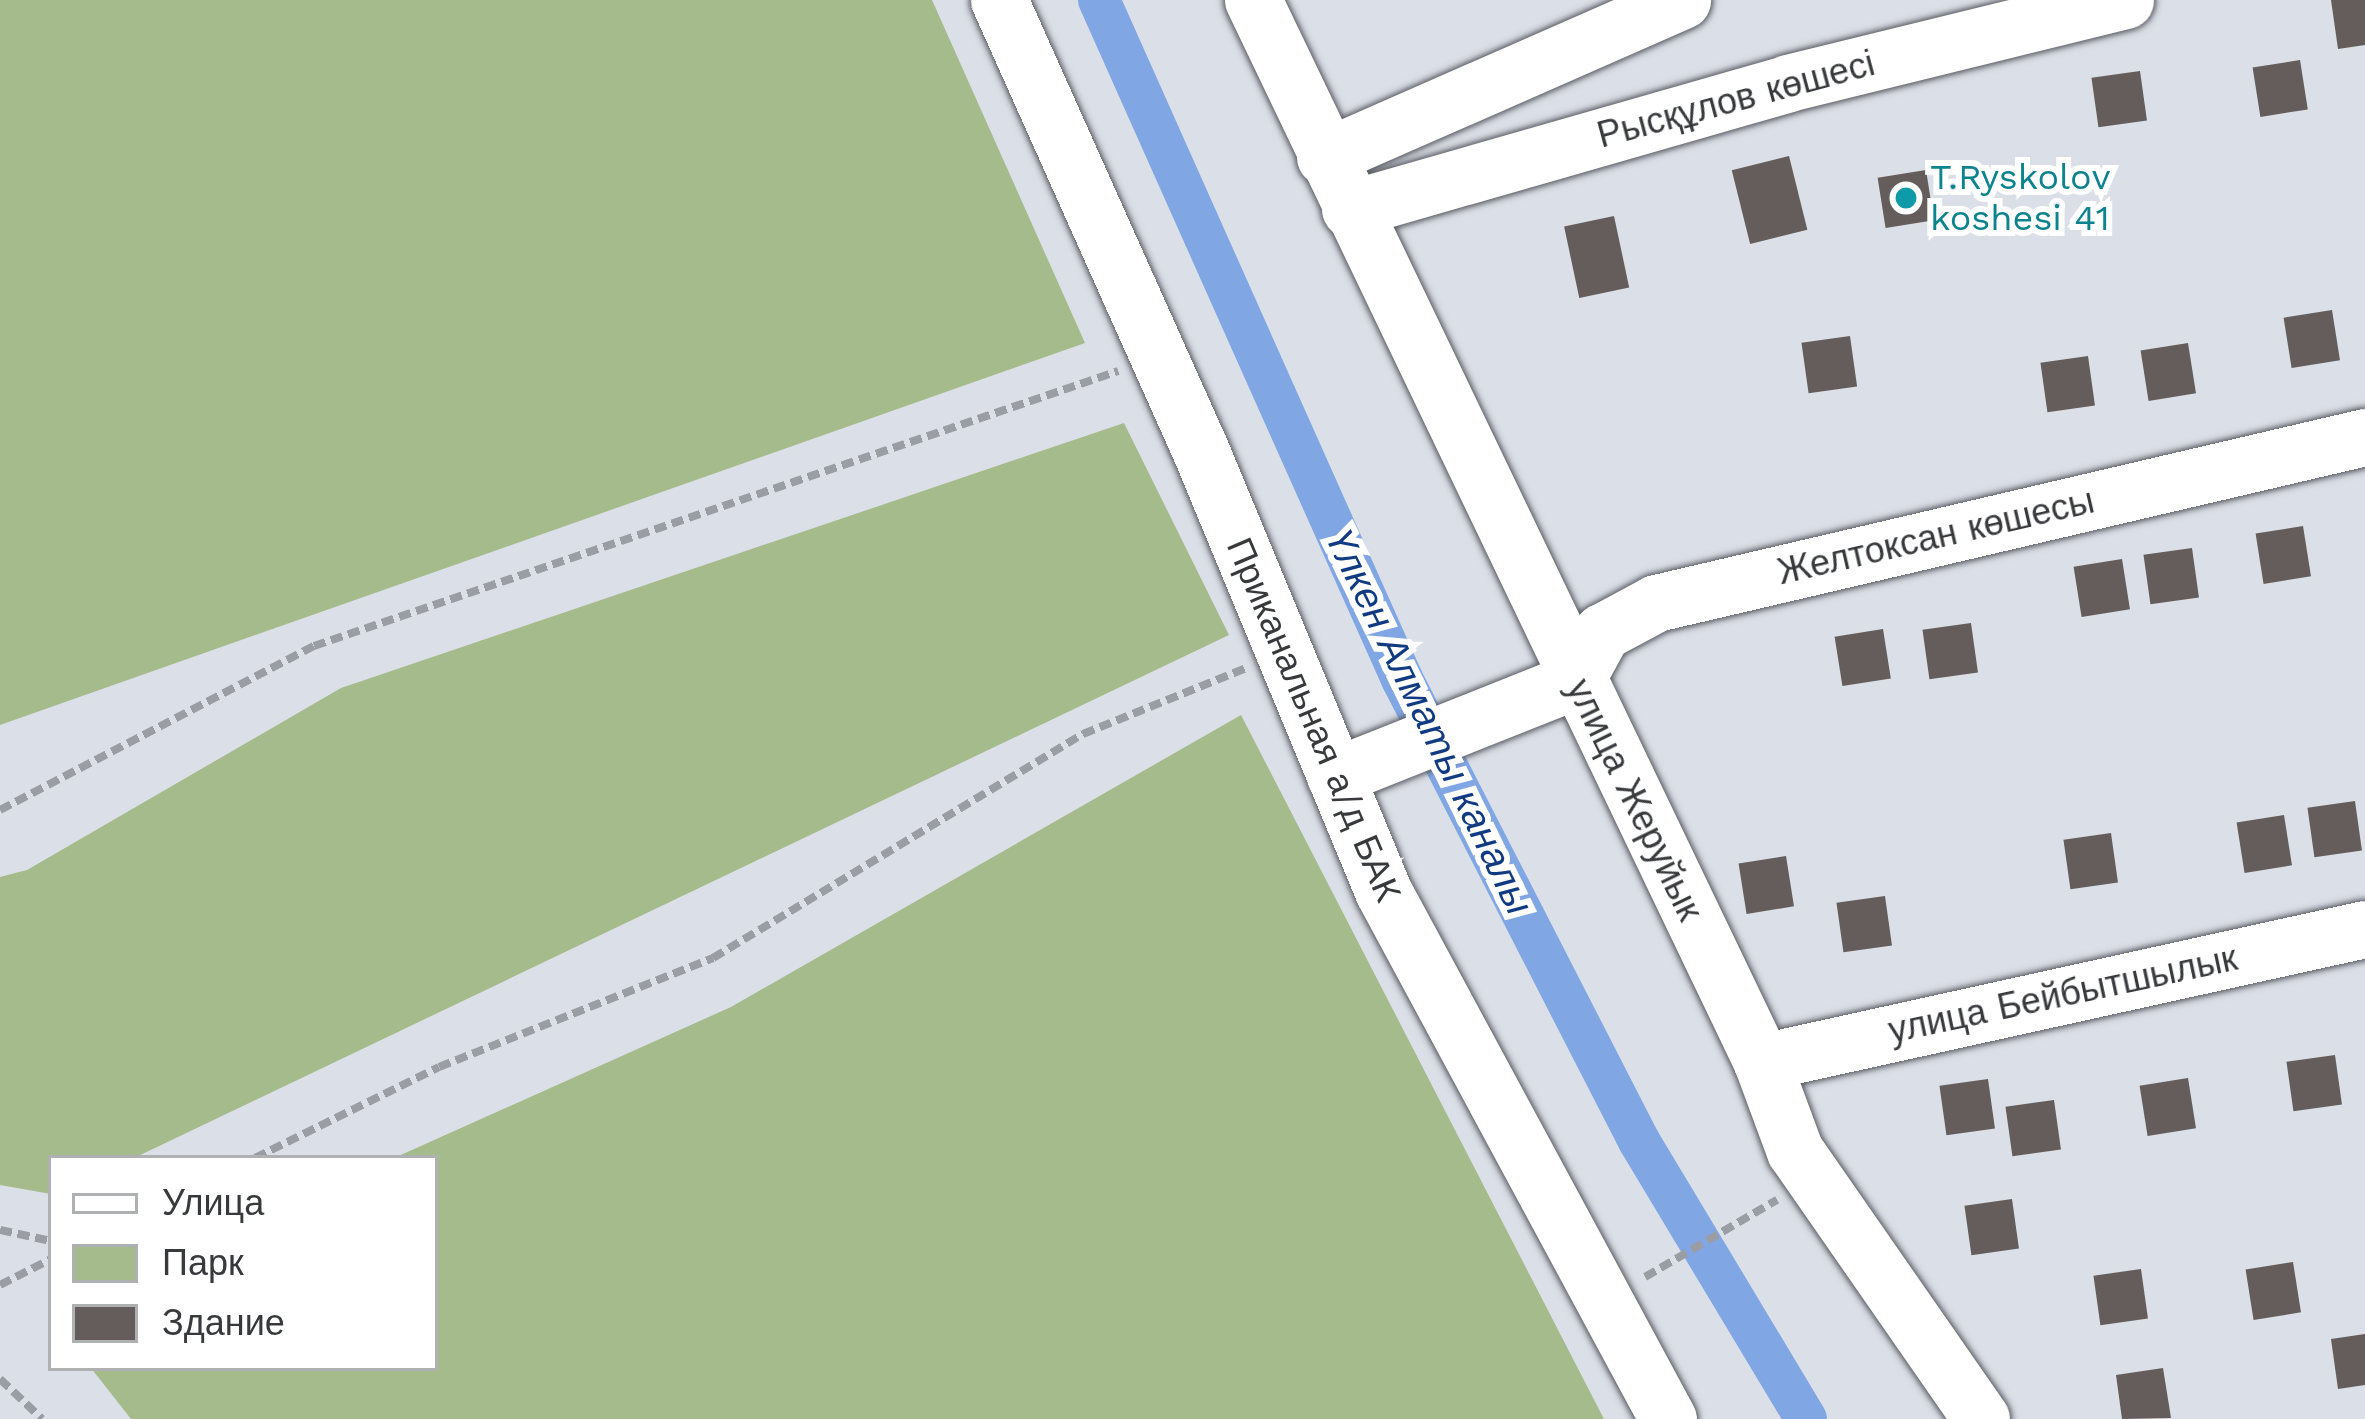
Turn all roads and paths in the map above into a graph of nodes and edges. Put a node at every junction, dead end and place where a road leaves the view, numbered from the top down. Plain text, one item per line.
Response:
1 (999, 0) edge
2 (1253, 0) edge
3 (1682, 0) edge
4 (2125, 0) edge
5 (1325, 158) junction
6 (1350, 209) junction
7 (1158, 356) junction
8 (2365, 437) edge
9 (1284, 653) junction
10 (1558, 687) junction
11 (1335, 776) junction
12 (0, 809) edge
13 (2365, 928) edge
14 (1762, 1062) junction
15 (261, 1155) edge
16 (1737, 1220) dead end
17 (0, 1230) edge
18 (48, 1240) edge
19 (1674, 1256) dead end
20 (48, 1261) edge
21 (0, 1286) edge
22 (0, 1378) edge
23 (42, 1419) edge
24 (1668, 1419) edge
25 (1981, 1419) edge

1 - 7 street, Приканальная а/д БАК
2 - 5 street
3 - 5 street
4 - 6 street, Рысқұлов көшесі
5 - 6 street, улица Жеруйык
6 - 10 street, улица Жеруйык
7 - 9 street, Приканальная а/д БАК
7 - 12 path
8 - 10 street, Желтоксан көшесы
9 - 11 street, Приканальная а/д БАК
9 - 15 path
10 - 11 street
10 - 14 street, улица Жеруйык
11 - 24 street, Приканальная а/д БАК
13 - 14 street, улица Бейбытшылык
14 - 25 street, улица Жеруйык
16 - 19 path
17 - 18 path
20 - 21 path
22 - 23 path

